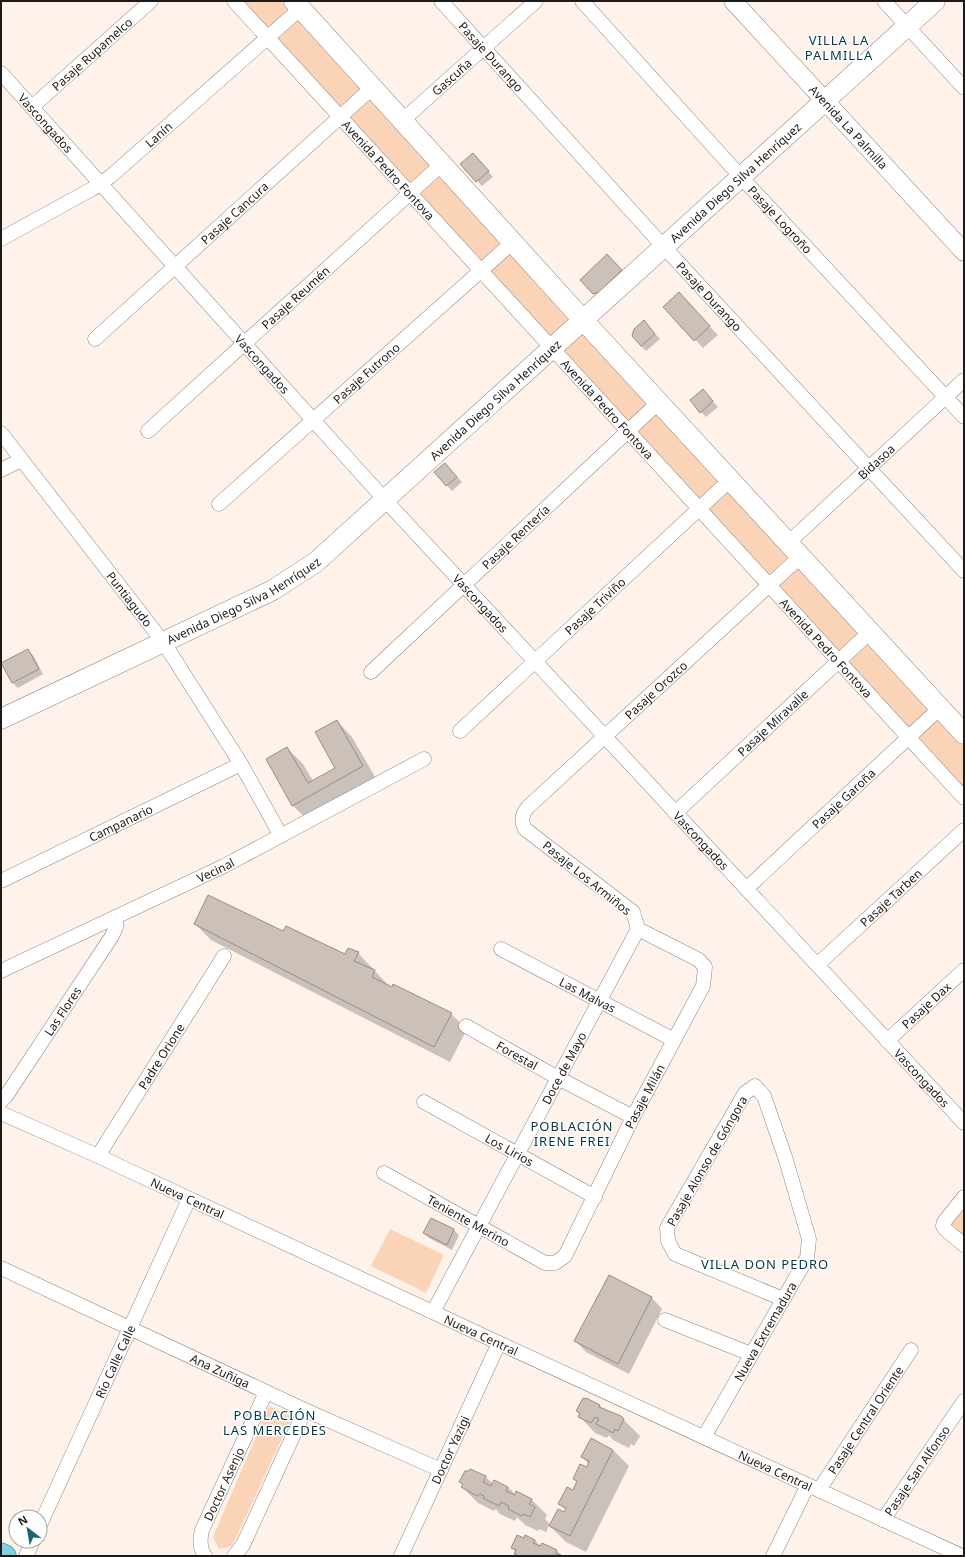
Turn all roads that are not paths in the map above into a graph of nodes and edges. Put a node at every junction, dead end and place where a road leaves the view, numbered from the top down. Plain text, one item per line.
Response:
1 (151, 1) edge
2 (234, 1) edge
3 (441, 1) edge
4 (536, 1) edge
5 (582, 1) edge
6 (733, 1) edge
7 (884, 1) edge
8 (935, 1) edge
9 (298, 5) edge
10 (908, 26) junction
11 (268, 38) junction
12 (484, 48) junction
13 (2, 77) edge
14 (373, 87) junction
15 (964, 88) edge
16 (825, 101) junction
17 (32, 107) junction
18 (340, 117) junction
19 (403, 120) junction
20 (442, 164) junction
21 (741, 177) junction
22 (101, 184) junction
23 (410, 194) junction
24 (1, 239) edge
25 (513, 242) junction
26 (664, 247) junction
27 (964, 252) edge
28 (175, 266) junction
29 (480, 270) junction
30 (583, 320) junction
31 (95, 339) dead end
32 (245, 343) junction
33 (552, 348) junction
34 (964, 380) edge
35 (945, 397) junction
36 (659, 402) junction
37 (964, 417) edge
38 (313, 420) junction
39 (148, 431) dead end
40 (628, 431) junction
41 (1, 433) edge
42 (21, 460) junction
43 (869, 468) junction
44 (1, 470) edge
45 (730, 480) junction
46 (385, 500) junction
47 (219, 504) dead end
48 (699, 509) junction
49 (795, 550) junction
50 (964, 571) edge
51 (463, 585) junction
52 (769, 585) junction
53 (870, 632) junction
54 (164, 643) junction
55 (838, 661) junction
56 (535, 662) junction
57 (371, 672) dead end
58 (940, 708) junction
59 (1, 719) edge
60 (460, 732) dead end
61 (964, 734) edge
62 (604, 736) junction
63 (908, 738) junction
64 (424, 759) dead end
65 (241, 764) junction
66 (964, 798) edge
67 (675, 813) junction
68 (525, 829) joint
69 (964, 830) edge
70 (281, 836) junction
71 (1, 881) edge
72 (746, 889) junction
73 (116, 917) junction
74 (638, 929) junction
75 (501, 949) dead end
76 (224, 956) dead end
77 (817, 965) junction
78 (705, 967) joint
79 (964, 970) edge
80 (1, 971) edge
81 (599, 1001) junction
82 (466, 1026) dead end
83 (674, 1040) junction
84 (887, 1041) junction
85 (558, 1078) junction
86 (755, 1086) joint
87 (1, 1101) edge
88 (424, 1102) dead end
89 (1, 1113) edge
90 (633, 1117) junction
91 (963, 1121) edge
92 (517, 1154) junction
93 (98, 1156) junction
94 (384, 1173) dead end
95 (595, 1197) junction
96 (964, 1197) edge
97 (189, 1199) junction
98 (479, 1226) junction
99 (964, 1245) edge
100 (555, 1263) joint
101 (1, 1268) edge
102 (783, 1299) junction
103 (433, 1312) junction
104 (665, 1320) dead end
105 (131, 1328) junction
106 (499, 1343) junction
107 (911, 1350) dead end
108 (751, 1354) junction
109 (266, 1392) junction
110 (964, 1401) edge
111 (305, 1410) junction
112 (704, 1437) junction
113 (441, 1470) junction
114 (814, 1487) junction
115 (47, 1509) edge
116 (882, 1520) junction
117 (1, 1554) edge
118 (5, 1556) edge
119 (205, 1556) edge
120 (234, 1556) edge
121 (401, 1556) edge
122 (774, 1556) edge
123 (962, 1556) edge

1 - 17 street, Pasaje Rupamelco
2 - 11 street, Avenida Pedro Fontova
3 - 12 street, Pasaje Durango
4 - 12 street, Gascuña
5 - 21 street, Pasaje Logroño
6 - 16 street, Avenida La Palmilla
7 - 10 street
8 - 10 main road, Avenida Diego Silva Henríquez
9 - 11 street, Lanín
9 - 14 main road
10 - 15 street
10 - 16 main road, Avenida Diego Silva Henríquez
11 - 18 street, Avenida Pedro Fontova
11 - 22 street, Lanín
12 - 19 street, Gascuña
12 - 26 street, Pasaje Durango
13 - 17 street, Vascongados
14 - 18 street, Pasaje Cancura
14 - 19 main road
16 - 21 main road, Avenida Diego Silva Henríquez
16 - 27 street, Avenida La Palmilla
17 - 22 street, Vascongados
18 - 23 street, Avenida Pedro Fontova
18 - 28 street, Pasaje Cancura
19 - 20 main road
20 - 23 street, Pasaje Reumén
20 - 25 main road
21 - 26 main road, Avenida Diego Silva Henríquez
21 - 35 street, Pasaje Logroño
22 - 24 street, Lanín
22 - 28 street, Vascongados
23 - 29 street, Avenida Pedro Fontova
23 - 32 street, Pasaje Reumén
25 - 29 street, Pasaje Futrono
25 - 30 main road
26 - 30 main road, Avenida Diego Silva Henríquez
26 - 43 street, Pasaje Durango
28 - 31 street, Pasaje Cancura
28 - 32 street, Vascongados
29 - 33 street, Avenida Pedro Fontova
29 - 38 street, Pasaje Futrono
30 - 33 main road, Avenida Diego Silva Henríquez
30 - 36 main road
32 - 38 street, Vascongados
32 - 39 street, Pasaje Reumén
33 - 40 street, Avenida Pedro Fontova
33 - 46 main road, Avenida Diego Silva Henríquez
34 - 35 street, Bidasoa
35 - 37 street, Pasaje Logroño
35 - 43 street, Bidasoa
36 - 40 street, Pasaje Rentería
36 - 45 main road
38 - 46 street, Vascongados
38 - 47 street, Pasaje Futrono
40 - 48 street, Avenida Pedro Fontova
40 - 51 street, Pasaje Rentería
41 - 42 street, Puntiagudo
42 - 44 street
42 - 54 street, Puntiagudo
43 - 49 street, Bidasoa
43 - 50 street, Pasaje Durango
45 - 48 street, Pasaje Triviño
45 - 49 main road
46 - 51 street, Vascongados
46 - 54 main road, Avenida Diego Silva Henríquez
48 - 52 street, Avenida Pedro Fontova
48 - 56 street, Pasaje Triviño
49 - 52 street, Pasaje Orozco
49 - 53 main road
51 - 56 street, Vascongados
51 - 57 street, Pasaje Rentería
52 - 55 street, Avenida Pedro Fontova
52 - 62 street, Pasaje Orozco
53 - 55 street, Pasaje Miravalle
53 - 58 main road
54 - 59 main road, Avenida Diego Silva Henríquez
54 - 65 street, Puntiagudo
55 - 63 street, Avenida Pedro Fontova
55 - 67 street, Pasaje Miravalle
56 - 60 street, Pasaje Triviño
56 - 62 street, Vascongados
58 - 61 main road
58 - 63 street, Pasaje Garoña
62 - 67 street, Vascongados
62 - 68 street, Pasaje Orozco
63 - 66 street, Avenida Pedro Fontova
63 - 72 street, Pasaje Garoña
64 - 70 street, Vecinal
65 - 70 street, Puntiagudo
65 - 71 street, Campanario
67 - 72 street, Vascongados
68 - 74 street, Pasaje Los Armiños
69 - 77 street, Pasaje Tarben
70 - 73 street, Vecinal
72 - 77 street, Vascongados
73 - 80 street, Vecinal
73 - 87 street, Las Flores
74 - 78 street, Pasaje Los Armiños
74 - 81 street, Doce de Mayo
75 - 81 street, Las Malvas
76 - 93 street, Padre Orione
77 - 84 street, Vascongados
78 - 83 street, Pasaje Milán
79 - 84 street, Pasaje Dax
81 - 83 street, Las Malvas
81 - 85 street, Doce de Mayo
82 - 85 street, Forestal
83 - 90 street, Pasaje Milán
84 - 91 street, Vascongados
85 - 90 street, Forestal
85 - 92 street, Doce de Mayo
86 - 102 street, Nueva Extremadura
86 - 102 street, Pasaje Alonso de Góngora
88 - 92 street, Los Lirios
89 - 93 street, Nueva Central
90 - 95 street, Pasaje Milán
92 - 95 street, Los Lirios
92 - 98 street, Doce de Mayo
93 - 97 street, Nueva Central
94 - 98 street, Teniente Merino
95 - 100 street, Pasaje Milán
96 - 99 street
97 - 103 street, Nueva Central
97 - 105 street, Río Calle Calle
98 - 100 street, Teniente Merino
98 - 103 street, Doce de Mayo
101 - 105 street, Ana Zuñiga
102 - 108 street, Nueva Extremadura
103 - 106 street, Nueva Central
104 - 108 street
105 - 109 street, Ana Zuñiga
105 - 115 street, Río Calle Calle
106 - 112 street, Nueva Central
106 - 113 street, Doctor Yazigi
107 - 114 street, Pasaje Central Oriente
108 - 112 street, Nueva Extremadura
109 - 111 street, Ana Zuñiga
109 - 119 street, Doctor Asenjo
110 - 116 street, Pasaje San Alfonso
111 - 113 street, Ana Zuñiga
111 - 120 street
112 - 114 street, Nueva Central
113 - 121 street, Doctor Yazigi
114 - 116 street, Nueva Central
114 - 122 street, Pasaje Central Oriente
116 - 123 street, Nueva Central
117 - 118 main road

